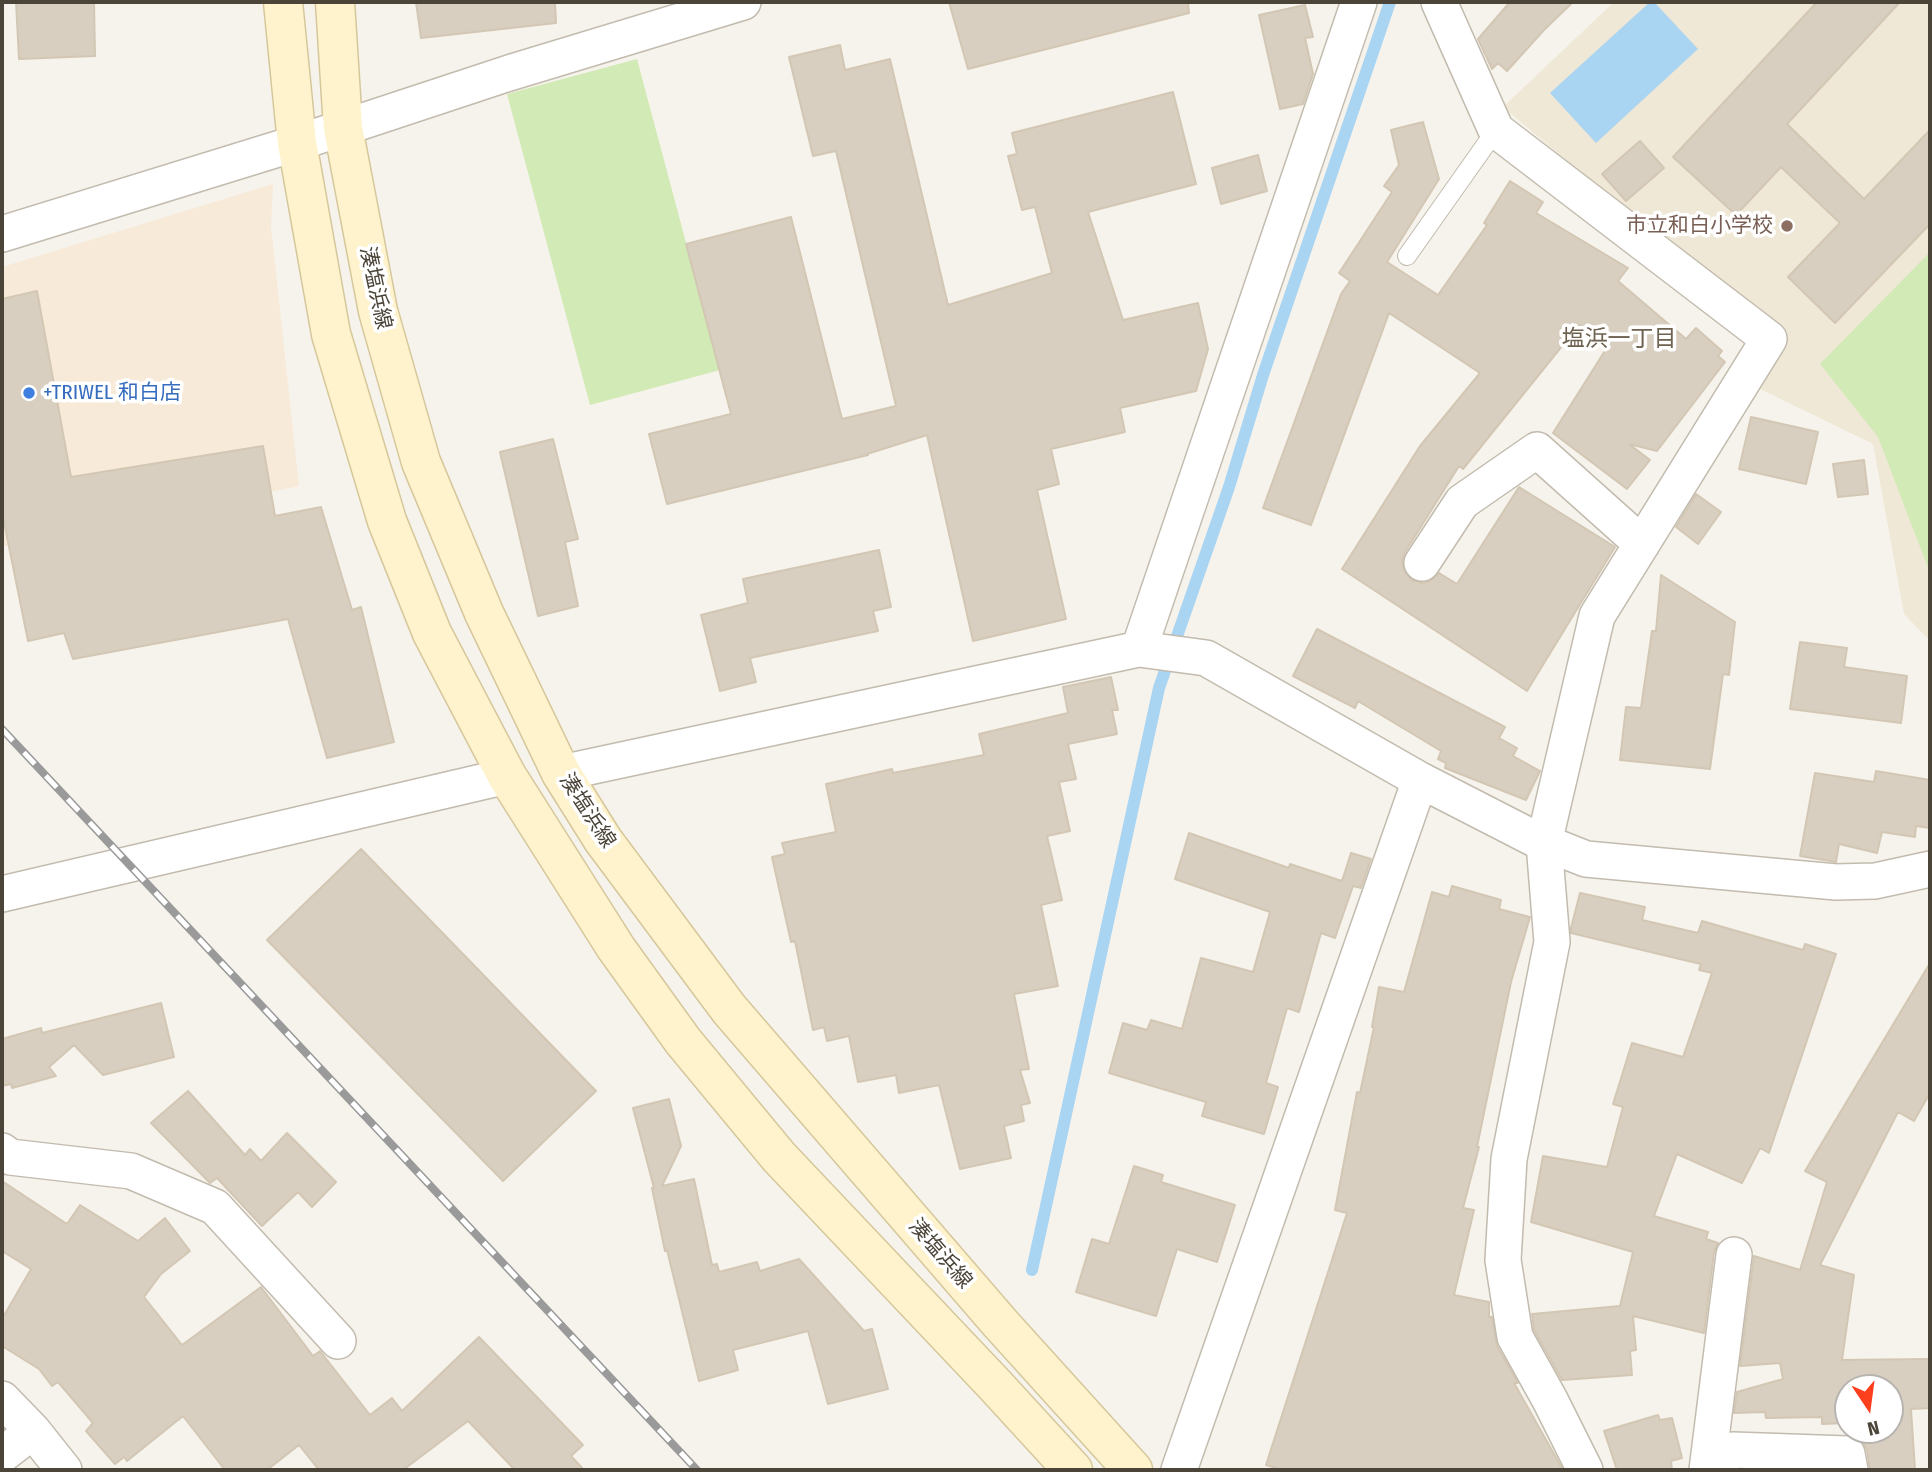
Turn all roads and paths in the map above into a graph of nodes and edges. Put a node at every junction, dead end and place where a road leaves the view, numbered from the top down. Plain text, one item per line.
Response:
1 (283, 2) edge
2 (335, 2) edge
3 (743, 2) edge
4 (1359, 2) edge
5 (1439, 2) edge
6 (343, 128) junction
7 (1496, 130) junction
8 (296, 143) junction
9 (2, 234) edge
10 (1407, 256) dead end
11 (1642, 544) junction
12 (1423, 563) dead end
13 (1139, 649) junction
14 (561, 773) junction
15 (507, 776) junction
16 (1420, 780) junction
17 (1544, 843) junction
18 (1930, 869) edge
19 (2, 894) edge
20 (2, 1151) edge
21 (1734, 1255) dead end
22 (338, 1341) dead end
23 (2, 1399) edge
24 (33, 1431) junction
25 (2, 1455) edge
26 (64, 1470) edge
27 (1073, 1470) edge
28 (1133, 1470) edge
29 (1179, 1470) edge
30 (1585, 1470) edge
31 (1708, 1470) edge
32 (1850, 1470) edge

1 - 8 main road
2 - 6 main road, 湊塩浜線
3 - 6 street
4 - 13 street
5 - 7 street
6 - 8 street
6 - 14 main road, 湊塩浜線
7 - 10 lane
7 - 11 street
8 - 9 street
8 - 15 main road
11 - 12 street
11 - 17 street
13 - 14 street
13 - 16 street
14 - 28 main road, 湊塩浜線
15 - 19 street
15 - 27 main road
16 - 17 street
16 - 29 street
17 - 18 street
17 - 30 street
20 - 22 street
21 - 31 street
23 - 24 street
24 - 25 street
24 - 26 street
31 - 32 street

